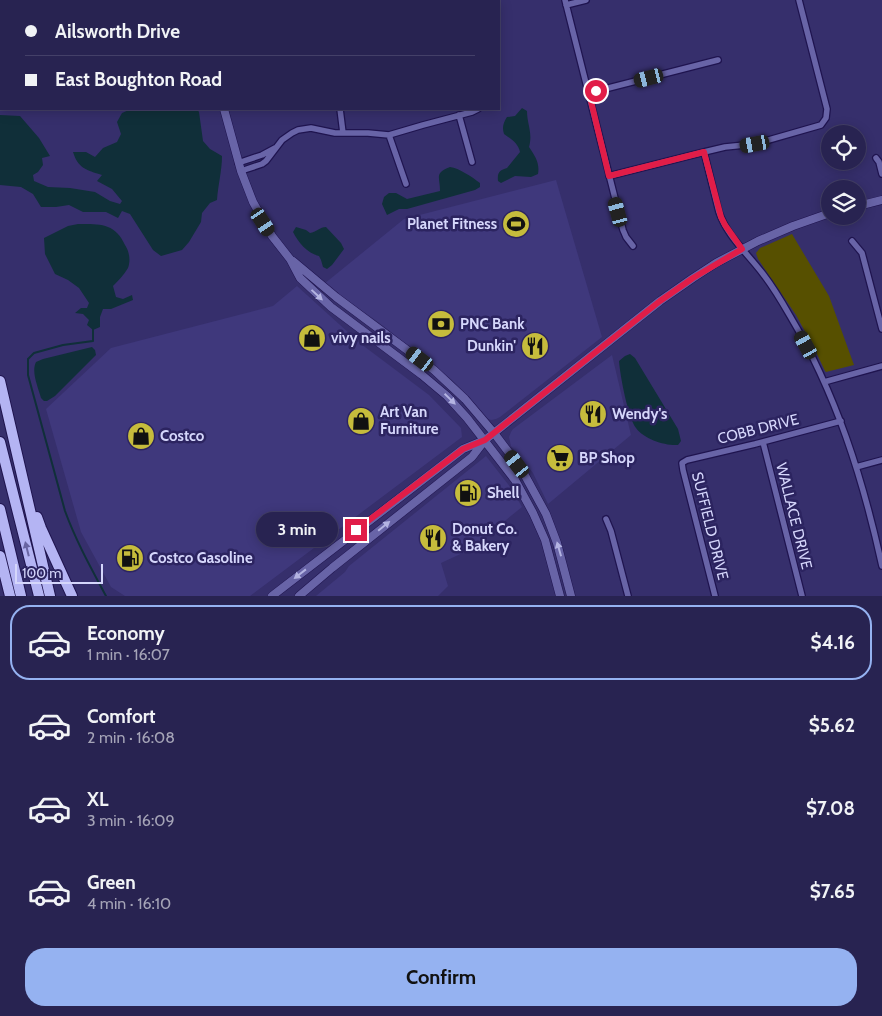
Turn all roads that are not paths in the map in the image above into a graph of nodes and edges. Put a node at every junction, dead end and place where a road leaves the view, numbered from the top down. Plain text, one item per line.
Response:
1 (586, 0) edge
2 (799, 0) edge
3 (566, 3) edge
4 (718, 60) dead end
5 (589, 93) junction
6 (224, 110) edge
7 (340, 110) edge
8 (476, 110) edge
9 (459, 115) junction
10 (343, 133) junction
11 (389, 135) junction
12 (704, 152) junction
13 (876, 158) dead end
14 (472, 162) dead end
15 (240, 167) junction
16 (882, 174) edge
17 (609, 176) junction
18 (406, 184) dead end
19 (882, 200) edge
20 (866, 204) edge
21 (821, 216) edge
22 (852, 241) dead end
23 (633, 246) dead end
24 (742, 249) junction
25 (290, 259) junction
26 (882, 329) edge
27 (882, 366) edge
28 (0, 381) edge
29 (824, 382) junction
30 (841, 421) junction
31 (494, 433) junction
32 (485, 440) junction
33 (14, 441) junction
34 (0, 442) edge
35 (763, 442) junction
36 (882, 460) edge
37 (682, 463) joint
38 (856, 467) junction
39 (0, 509) edge
40 (606, 519) dead end
41 (0, 556) edge
42 (882, 562) edge
43 (10, 596) edge
44 (22, 596) edge
45 (39, 596) edge
46 (50, 596) edge
47 (72, 596) edge
48 (272, 596) edge
49 (299, 596) edge
50 (560, 596) edge
51 (571, 596) edge
52 (628, 596) edge
53 (715, 596) edge
54 (802, 596) edge

1 - 3 street
2 - 12 street
3 - 5 street
4 - 5 street
5 - 17 street
6 - 15 main road
7 - 10 street
8 - 9 street
9 - 11 street
9 - 14 street
10 - 11 street
10 - 15 street
11 - 18 street
12 - 17 street
12 - 24 street
13 - 16 street
15 - 25 main road
17 - 23 street
19 - 20 main road
21 - 24 main road
22 - 26 street
24 - 29 street
24 - 31 main road
25 - 31 main road
25 -> 32 main road
27 - 29 street
28 - 33 highway
29 - 30 street
30 - 35 street, COBB DRIVE
30 - 38 street
31 - 32 main road
51 -> 31 main road
32 -> 48 main road
49 -> 32 main road
32 - 50 main road
33 - 46 highway
33 - 47 highway
45 -> 34 highway
35 - 37 street, COBB DRIVE
35 - 54 street, WALLACE DRIVE
36 - 38 street
37 - 53 street, SUFFIELD DRIVE
38 - 42 street
39 - 44 highway
40 - 52 street
41 - 43 highway

